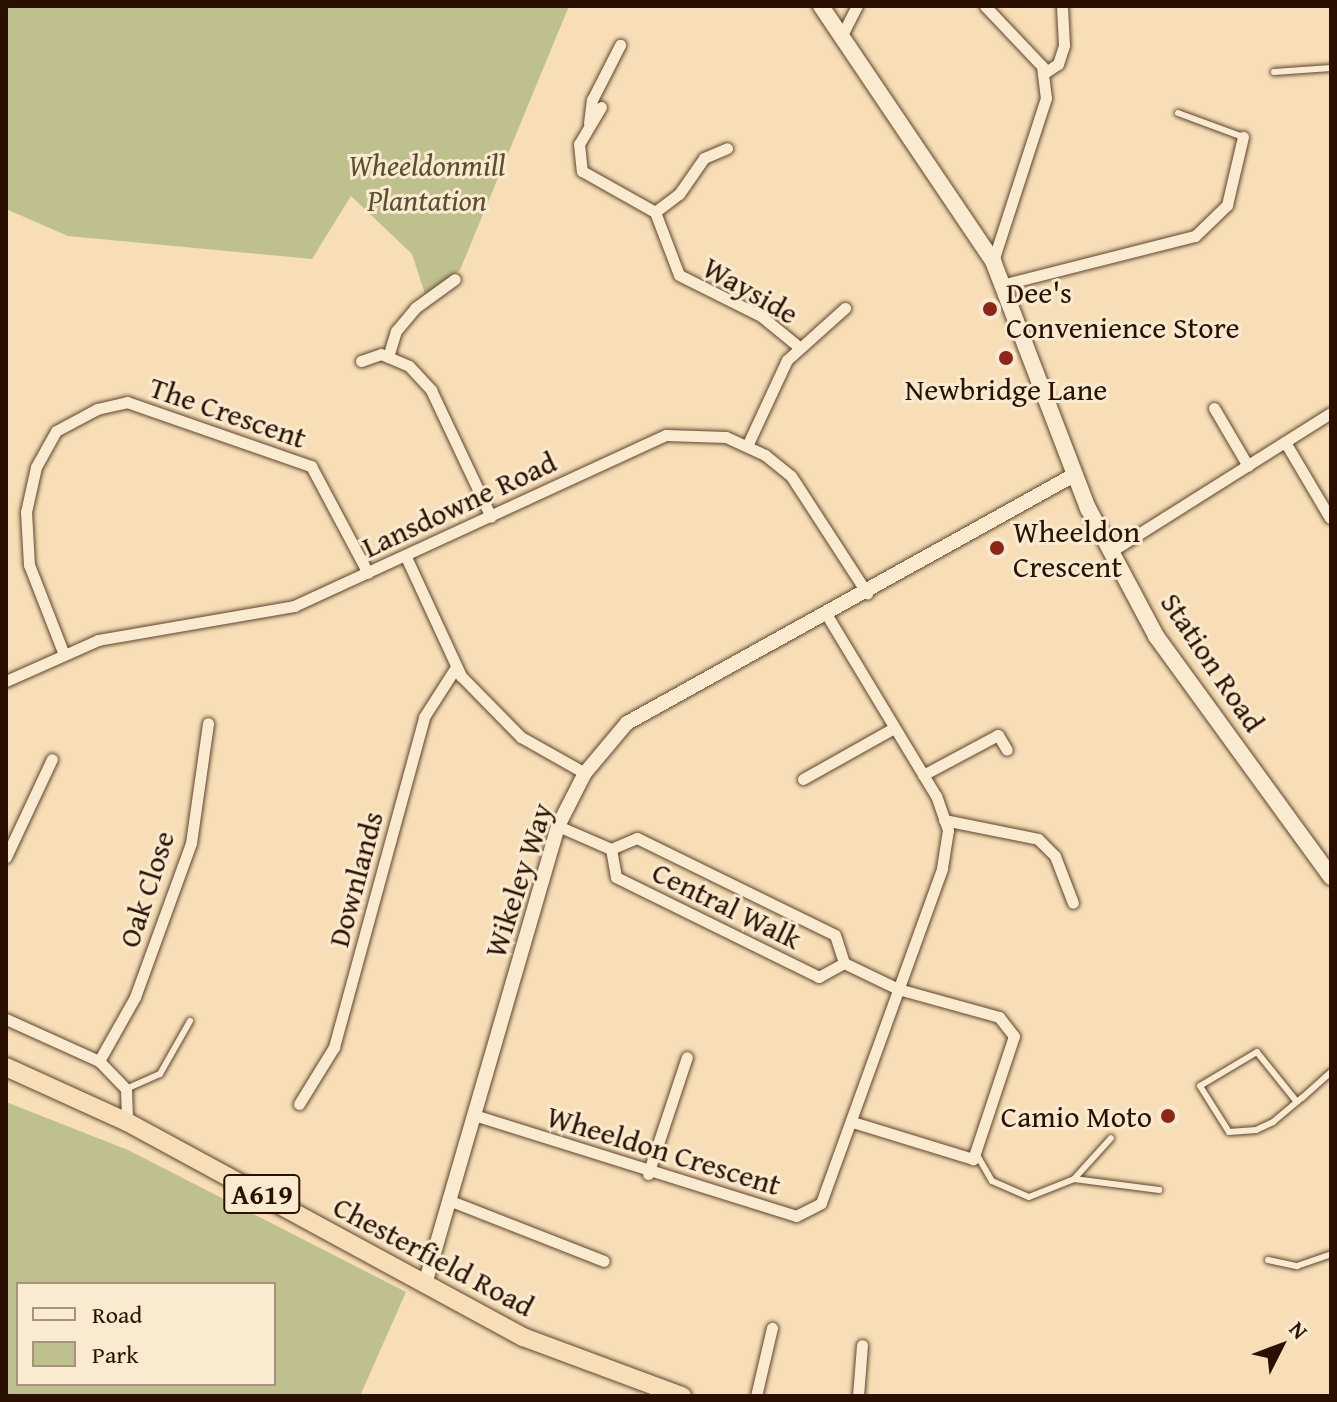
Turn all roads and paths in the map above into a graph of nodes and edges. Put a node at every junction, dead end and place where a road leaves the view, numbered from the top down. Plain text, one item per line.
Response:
1 (821, 6) edge
2 (857, 6) edge
3 (985, 6) edge
4 (1062, 6) edge
5 (844, 31) junction
6 (620, 45) dead end
7 (1331, 68) edge
8 (1042, 70) junction
9 (1274, 72) dead end
10 (601, 107) dead end
11 (1178, 113) dead end
12 (589, 123) junction
13 (1243, 137) joint
14 (727, 148) dead end
15 (655, 212) junction
16 (993, 261) junction
17 (455, 279) dead end
18 (1005, 284) junction
19 (845, 308) dead end
20 (799, 347) junction
21 (388, 357) junction
22 (361, 361) dead end
23 (1214, 408) dead end
24 (1331, 413) edge
25 (1285, 442) junction
26 (747, 446) junction
27 (1248, 466) junction
28 (1074, 475) junction
29 (491, 517) junction
30 (1330, 518) edge
31 (1110, 552) junction
32 (406, 557) junction
33 (368, 573) junction
34 (867, 593) junction
35 (827, 615) junction
36 (63, 652) junction
37 (456, 667) junction
38 (6, 681) edge
39 (208, 723) dead end
40 (894, 728) junction
41 (1007, 750) dead end
42 (52, 759) dead end
43 (585, 773) junction
44 (923, 775) junction
45 (803, 779) dead end
46 (944, 820) junction
47 (558, 826) junction
48 (611, 849) junction
49 (6, 857) edge
50 (1331, 877) edge
51 (1073, 903) dead end
52 (844, 963) junction
53 (898, 989) junction
54 (6, 1019) edge
55 (190, 1021) dead end
56 (687, 1057) dead end
57 (99, 1061) junction
58 (6, 1067) edge
59 (1331, 1072) edge
60 (126, 1089) junction
61 (1297, 1102) junction
62 (299, 1104) dead end
63 (474, 1115) junction
64 (127, 1122) junction
65 (853, 1122) junction
66 (1111, 1138) dead end
67 (977, 1155) junction
68 (648, 1174) junction
69 (1074, 1179) junction
70 (1159, 1190) dead end
71 (451, 1201) junction
72 (1331, 1254) edge
73 (1268, 1260) dead end
74 (604, 1261) dead end
75 (425, 1284) junction
76 (772, 1328) dead end
77 (862, 1345) dead end
78 (682, 1396) edge
79 (756, 1396) edge
80 (858, 1396) edge

1 - 5 main road, Station Road
2 - 5 street
3 - 8 street
4 - 8 street
5 - 16 main road, Station Road
6 - 12 street
7 - 9 lane
8 - 16 street
10 - 12 street
11 - 13 lane
12 - 15 street
13 - 18 street
14 - 15 street
15 - 20 street, Wayside
16 - 18 main road, Station Road
17 - 21 street
18 - 28 main road, Station Road
19 - 20 street, Wayside
20 - 26 street, Wayside
21 - 22 street
21 - 29 street
23 - 27 street
24 - 25 street
25 - 27 street
25 - 30 street
26 - 29 street, Lansdowne Road
26 - 34 street, Lansdowne Road
27 - 31 street
28 - 31 main road, Station Road
28 - 34 street, Wikeley Way
29 - 32 street, Lansdowne Road
31 - 50 main road, Station Road
32 - 33 street, Lansdowne Road
32 - 37 street
33 - 36 street, Lansdowne Road
33 - 36 street, The Crescent
34 - 35 street, Wikeley Way
35 - 40 street, Wheeldon Crescent
35 - 43 street, Wikeley Way
36 - 38 street, Lansdowne Road
37 - 43 street
37 - 62 street, Downlands
39 - 57 street, Oak Close
40 - 44 street, Wheeldon Crescent
40 - 45 street
41 - 44 street
42 - 49 street
43 - 47 street, Wikeley Way
44 - 46 street, Wheeldon Crescent
46 - 51 street
46 - 53 street, Wheeldon Crescent
47 - 48 street
47 - 63 street, Wikeley Way
48 - 52 street, Central Walk
48 - 52 street, Central Walk
52 - 53 street
53 - 65 street, Wheeldon Crescent
53 - 67 street
54 - 57 street
55 - 60 lane
56 - 68 street
57 - 60 street
58 - 64 highway, Chesterfield Road / A619
59 - 61 lane
60 - 64 street
61 - 61 lane
63 - 68 street, Wheeldon Crescent
63 - 71 street, Wikeley Way
64 - 75 highway, Chesterfield Road / A619
65 - 67 street
65 - 68 street, Wheeldon Crescent
66 - 69 lane
67 - 69 lane
69 - 70 lane
71 - 74 street
71 - 75 street, Wikeley Way
72 - 73 lane
75 - 78 highway, Chesterfield Road / A619
76 - 79 street
77 - 80 street

